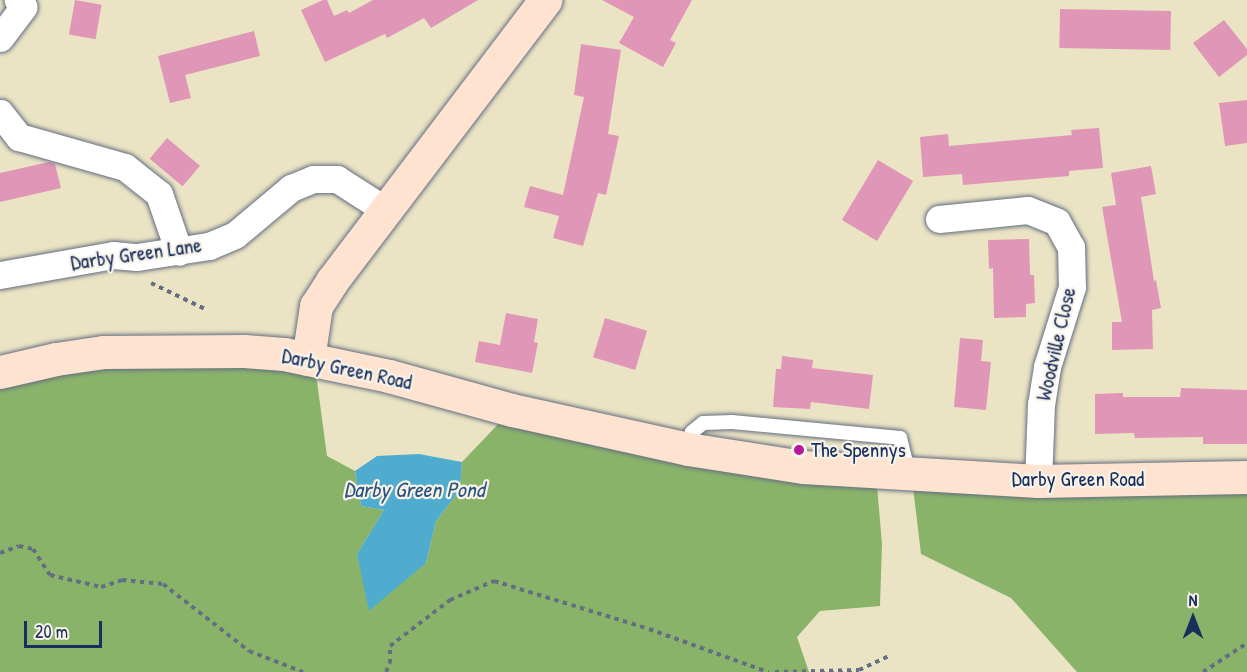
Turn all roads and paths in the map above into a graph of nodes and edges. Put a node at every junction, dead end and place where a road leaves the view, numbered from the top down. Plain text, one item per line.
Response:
1 (18, 0) edge
2 (545, 0) edge
3 (0, 38) edge
4 (0, 113) edge
5 (387, 211) junction
6 (939, 219) dead end
7 (179, 252) junction
8 (0, 275) edge
9 (148, 282) dead end
10 (207, 310) dead end
11 (308, 359) junction
12 (0, 372) edge
13 (1247, 477) edge
14 (1038, 482) junction
15 (0, 552) edge
16 (1247, 643) edge
17 (889, 656) dead end
18 (303, 672) edge
19 (386, 672) edge
20 (768, 672) edge
21 (775, 672) edge
22 (1203, 672) edge

1 - 3 street
2 - 5 street
4 - 7 street
5 - 7 street, Darby Green Lane
5 - 11 street
6 - 14 street, Woodville Close
7 - 8 street, Darby Green Lane
9 - 10 path
11 - 12 street, Darby Green Road
11 - 14 street, Darby Green Road
13 - 14 street, Darby Green Road
15 - 18 path
16 - 22 path
17 - 21 path
19 - 20 path

